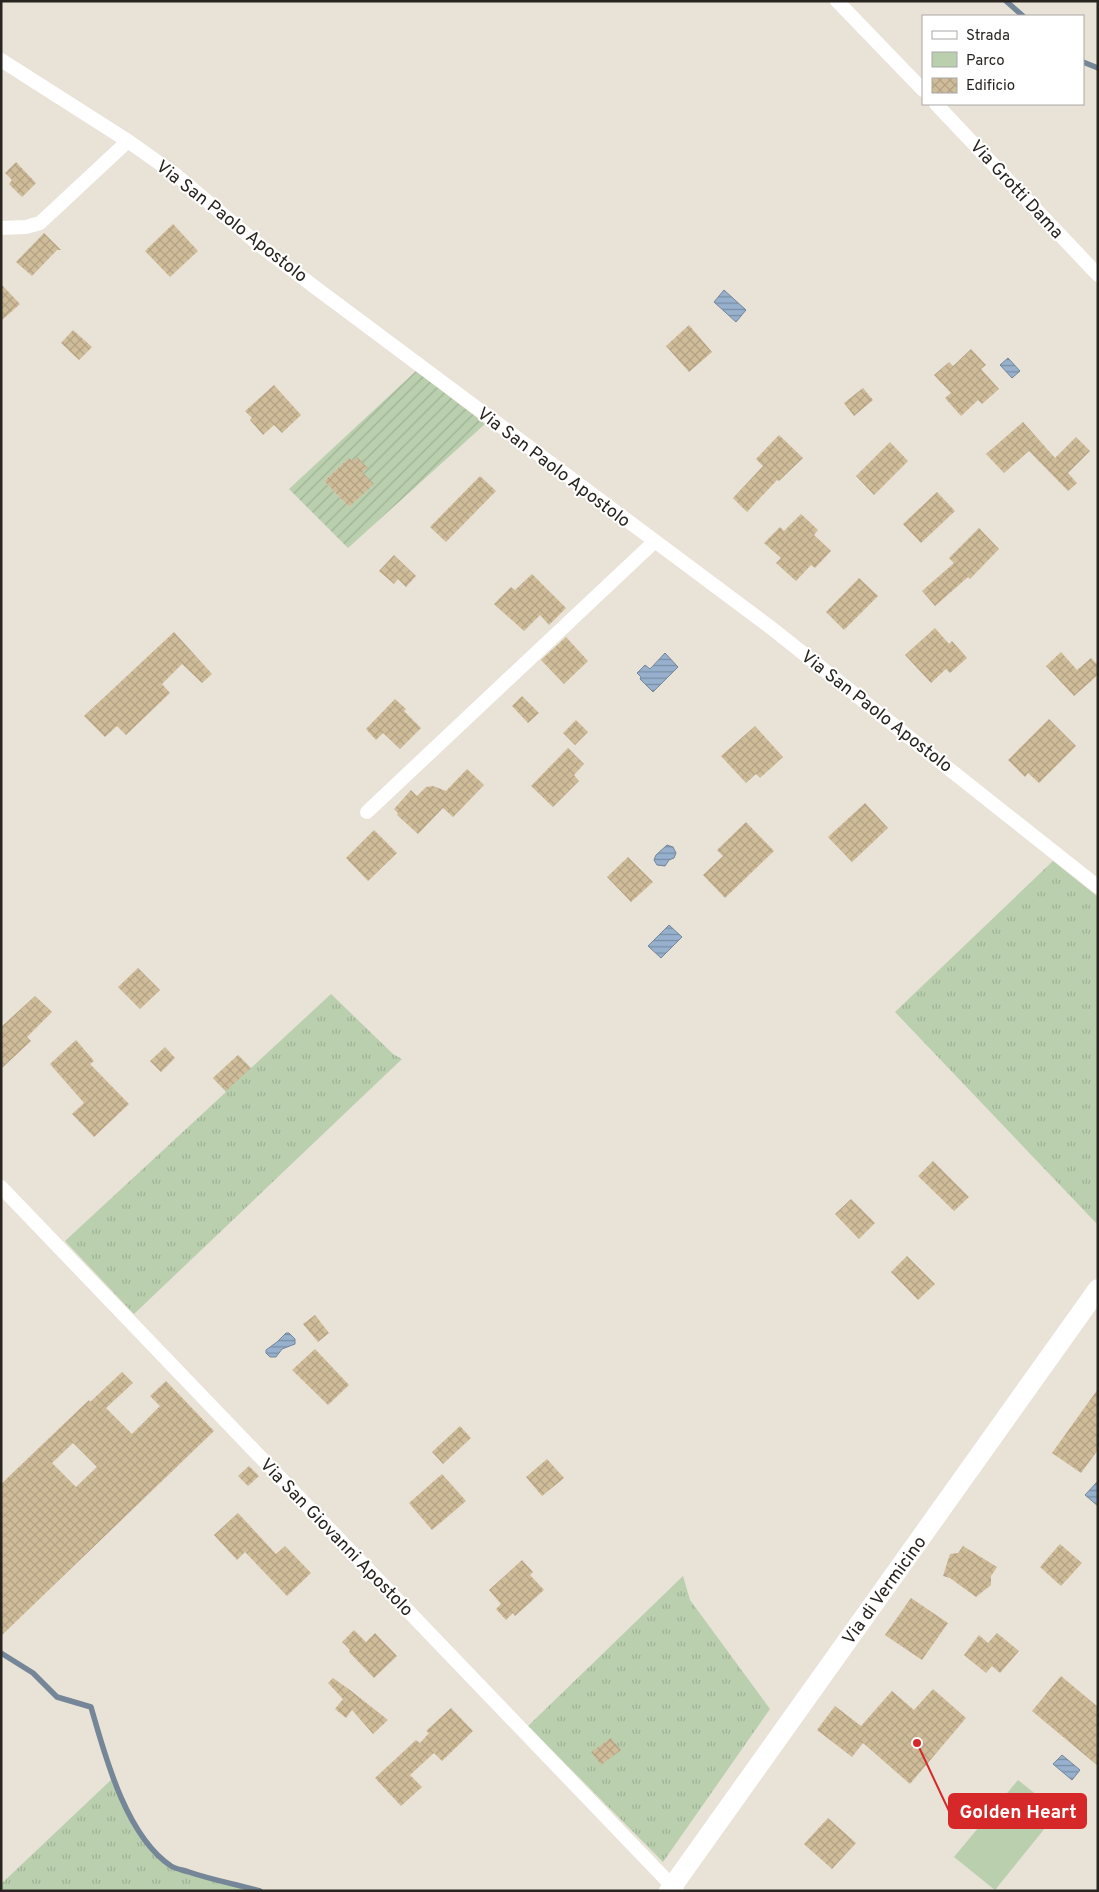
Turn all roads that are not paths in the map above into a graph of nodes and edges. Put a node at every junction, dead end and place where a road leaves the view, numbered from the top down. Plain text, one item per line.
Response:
1 (837, 1) edge
2 (1, 60) edge
3 (922, 89) edge
4 (937, 105) edge
5 (128, 141) junction
6 (1, 228) edge
7 (1098, 275) edge
8 (654, 542) junction
9 (367, 812) dead end
10 (1098, 886) edge
11 (1, 1187) edge
12 (1098, 1289) edge
13 (673, 1889) edge

1 - 3 street
2 - 5 street, Via San Paolo Apostolo
4 - 7 street, Via Grotti Dama
5 - 6 street
5 - 8 street, Via San Paolo Apostolo
8 - 9 street
8 - 10 street, Via San Paolo Apostolo
11 - 13 street, Via San Giovanni Apostolo
12 - 13 main road, Via di Vermicino

